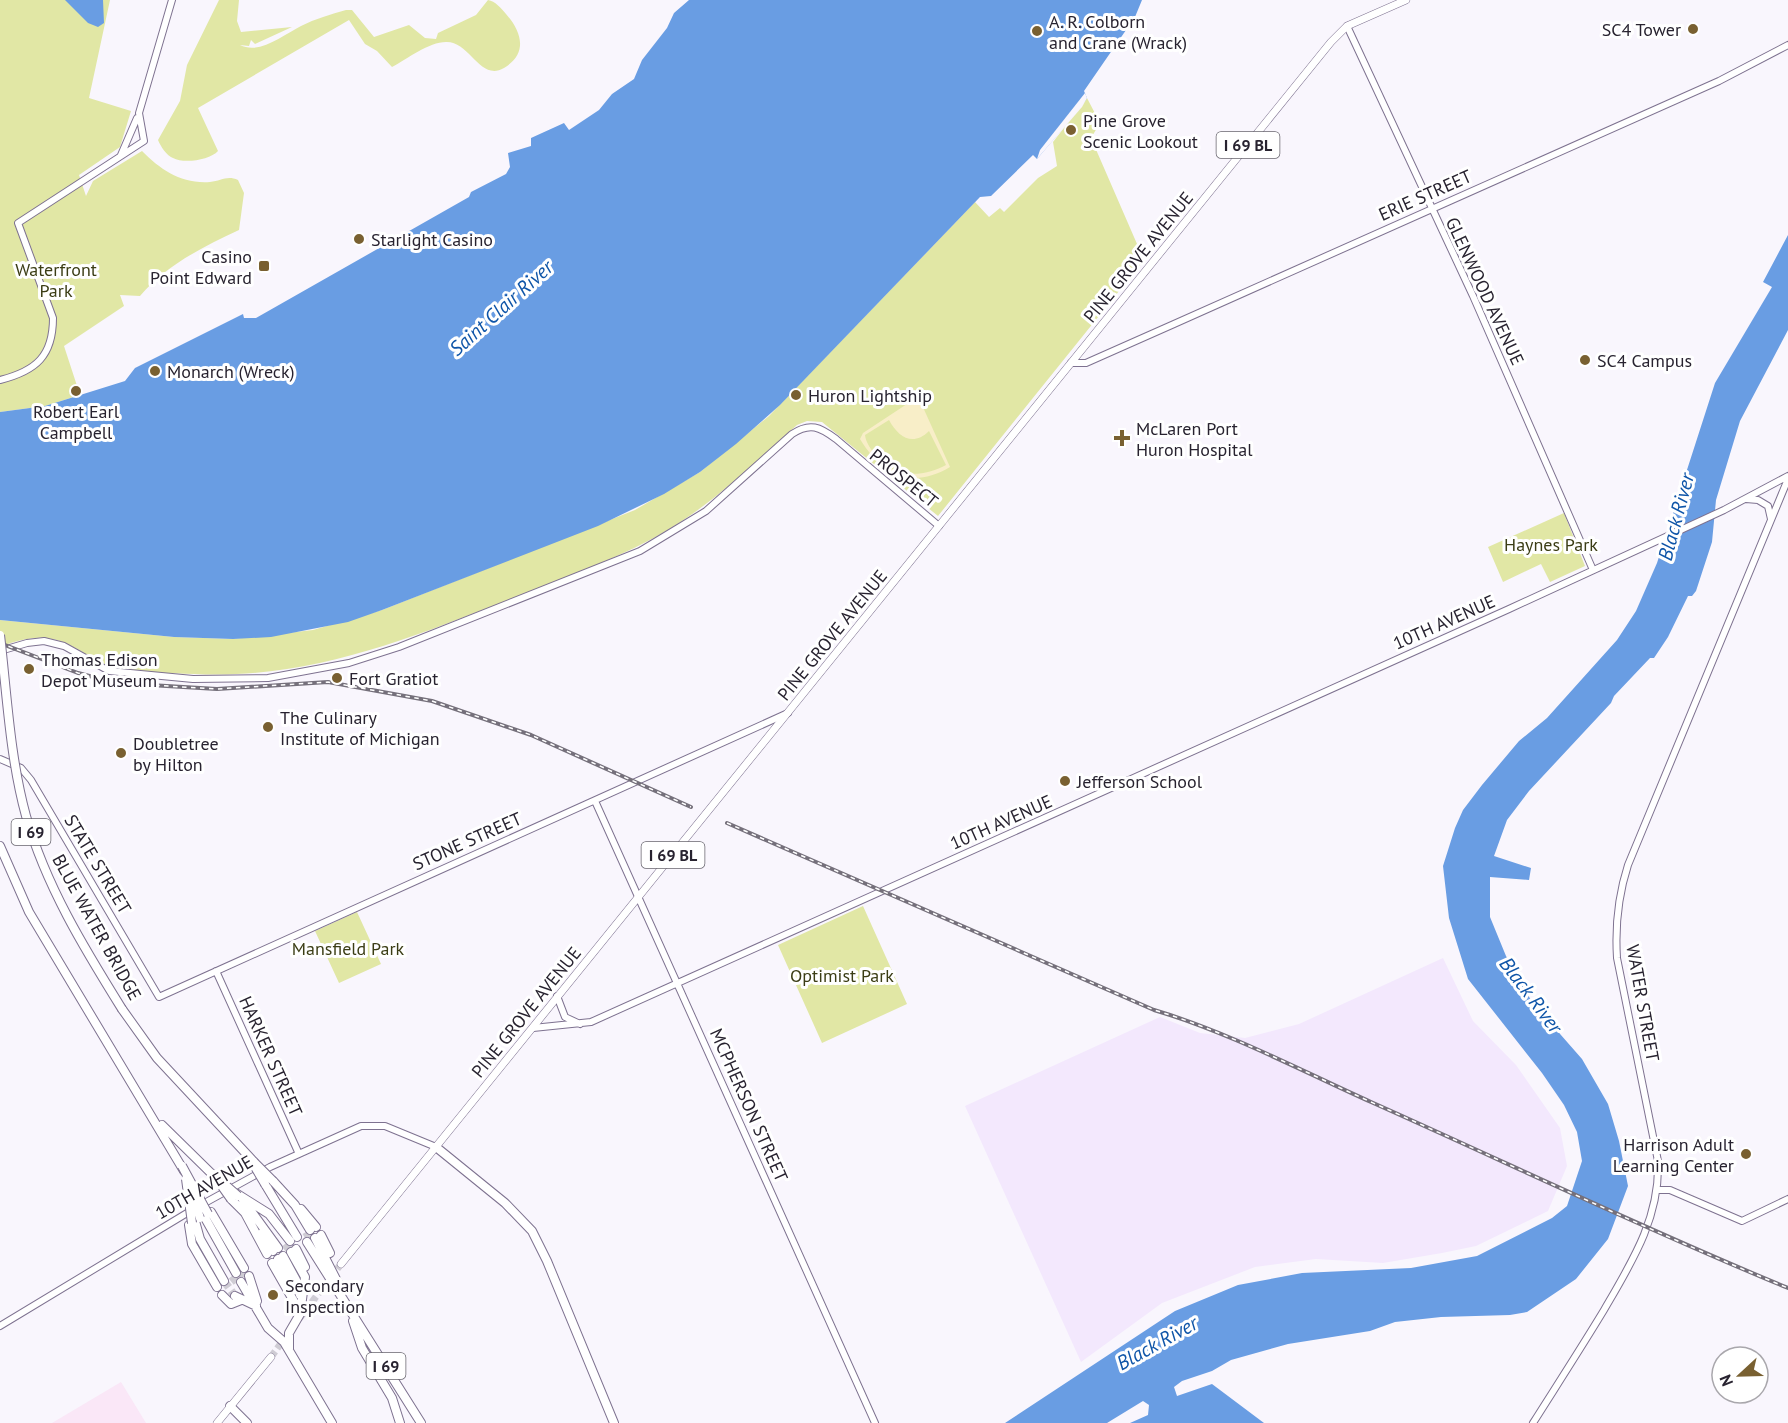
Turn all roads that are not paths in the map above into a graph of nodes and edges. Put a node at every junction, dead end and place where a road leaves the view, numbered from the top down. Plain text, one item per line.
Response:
1 (172, 0) edge
2 (1406, 0) edge
3 (1347, 26) junction
4 (1788, 45) edge
5 (139, 113) junction
6 (121, 156) junction
7 (1431, 209) junction
8 (1071, 363) junction
9 (0, 380) edge
10 (1788, 478) edge
11 (1745, 499) junction
12 (1771, 523) junction
13 (939, 526) junction
14 (1593, 570) junction
15 (0, 635) edge
16 (0, 651) edge
17 (788, 713) junction
18 (0, 759) edge
19 (595, 801) junction
20 (0, 846) edge
21 (639, 897) junction
22 (216, 971) junction
23 (678, 984) junction
24 (557, 996) junction
25 (159, 997) joint
26 (584, 1025) junction
27 (533, 1028) junction
28 (140, 1097) junction
29 (436, 1147) junction
30 (246, 1152) junction
31 (299, 1154) junction
32 (269, 1183) junction
33 (1658, 1190) junction
34 (192, 1195) junction
35 (237, 1197) junction
36 (1788, 1199) edge
37 (199, 1219) junction
38 (295, 1244) junction
39 (341, 1264) tunnel mouth
40 (239, 1288) junction
41 (345, 1303) junction
42 (300, 1309) junction
43 (0, 1326) edge
44 (291, 1355) junction
45 (271, 1357) tunnel mouth
46 (230, 1406) junction
47 (217, 1423) edge
48 (247, 1423) edge
49 (332, 1423) edge
50 (400, 1423) edge
51 (420, 1423) edge
52 (614, 1423) edge
53 (875, 1423) edge
54 (1533, 1423) edge

1 - 5 street
2 - 3 main road, I 69 BL
3 - 7 street, GLENWOOD AVENUE
3 - 8 main road, PINE GROVE AVENUE / I 69 BL
4 - 7 street, ERIE STREET
5 - 6 street
5 - 6 street
6 - 9 street
7 - 8 street, ERIE STREET
7 - 14 street, GLENWOOD AVENUE
8 - 13 main road, PINE GROVE AVENUE / I 69 BL
10 - 11 street, 10TH AVENUE
10 - 12 street, WATER STREET
11 - 12 street
11 - 14 street, 10TH AVENUE
12 - 33 street, WATER STREET
13 - 16 street, PROSPECT
13 - 17 main road, PINE GROVE AVENUE / I 69 BL
14 - 23 street, 10TH AVENUE
15 - 30 highway, BLUE WATER BRIDGE / I 69, bridge
17 - 19 street, STONE STREET
17 - 21 main road, PINE GROVE AVENUE / I 69 BL
18 - 25 street, STATE STREET
19 - 21 street, MCPHERSON STREET
19 - 22 street, STONE STREET
20 - 28 highway, I 69
21 - 23 street, MCPHERSON STREET
21 - 24 main road, PINE GROVE AVENUE / I 69 BL
22 - 25 street, STONE STREET
22 - 31 street, HARKER STREET
23 - 26 street, 10TH AVENUE
23 - 53 street, MCPHERSON STREET
24 - 26 street
24 - 27 main road, PINE GROVE AVENUE / I 69 BL
26 - 27 street, 10TH AVENUE
27 - 29 main road, PINE GROVE AVENUE / I 69 BL
28 - 34 highway, I 69, bridge
28 - 35 highway, I 69, bridge
29 - 31 street, 10TH AVENUE
29 - 39 main road, PINE GROVE AVENUE / I 69 BL
29 - 52 highway
30 - 32 highway, bridge
30 - 32 highway, I 69, bridge
31 - 43 street, 10TH AVENUE
32 - 38 highway, I 69
32 - 38 highway
33 - 36 street
33 - 54 street, WATER STREET
34 - 37 highway, I 69, bridge
34 - 37 highway, I 69, bridge
35 - 38 highway, I 69
35 - 38 highway, I 69
35 - 38 highway, I 69
37 - 40 highway, I 69
37 - 40 highway, I 69
37 - 40 highway, I 69
38 - 41 highway, I 69
38 - 41 highway
38 - 42 highway, I 69
38 - 42 highway, I 69
40 - 44 highway, I 69
41 - 50 highway
41 - 51 highway, I 69
42 - 44 highway, I 69
44 - 49 highway, I 69
45 - 46 main road
46 - 47 main road
46 - 48 highway

